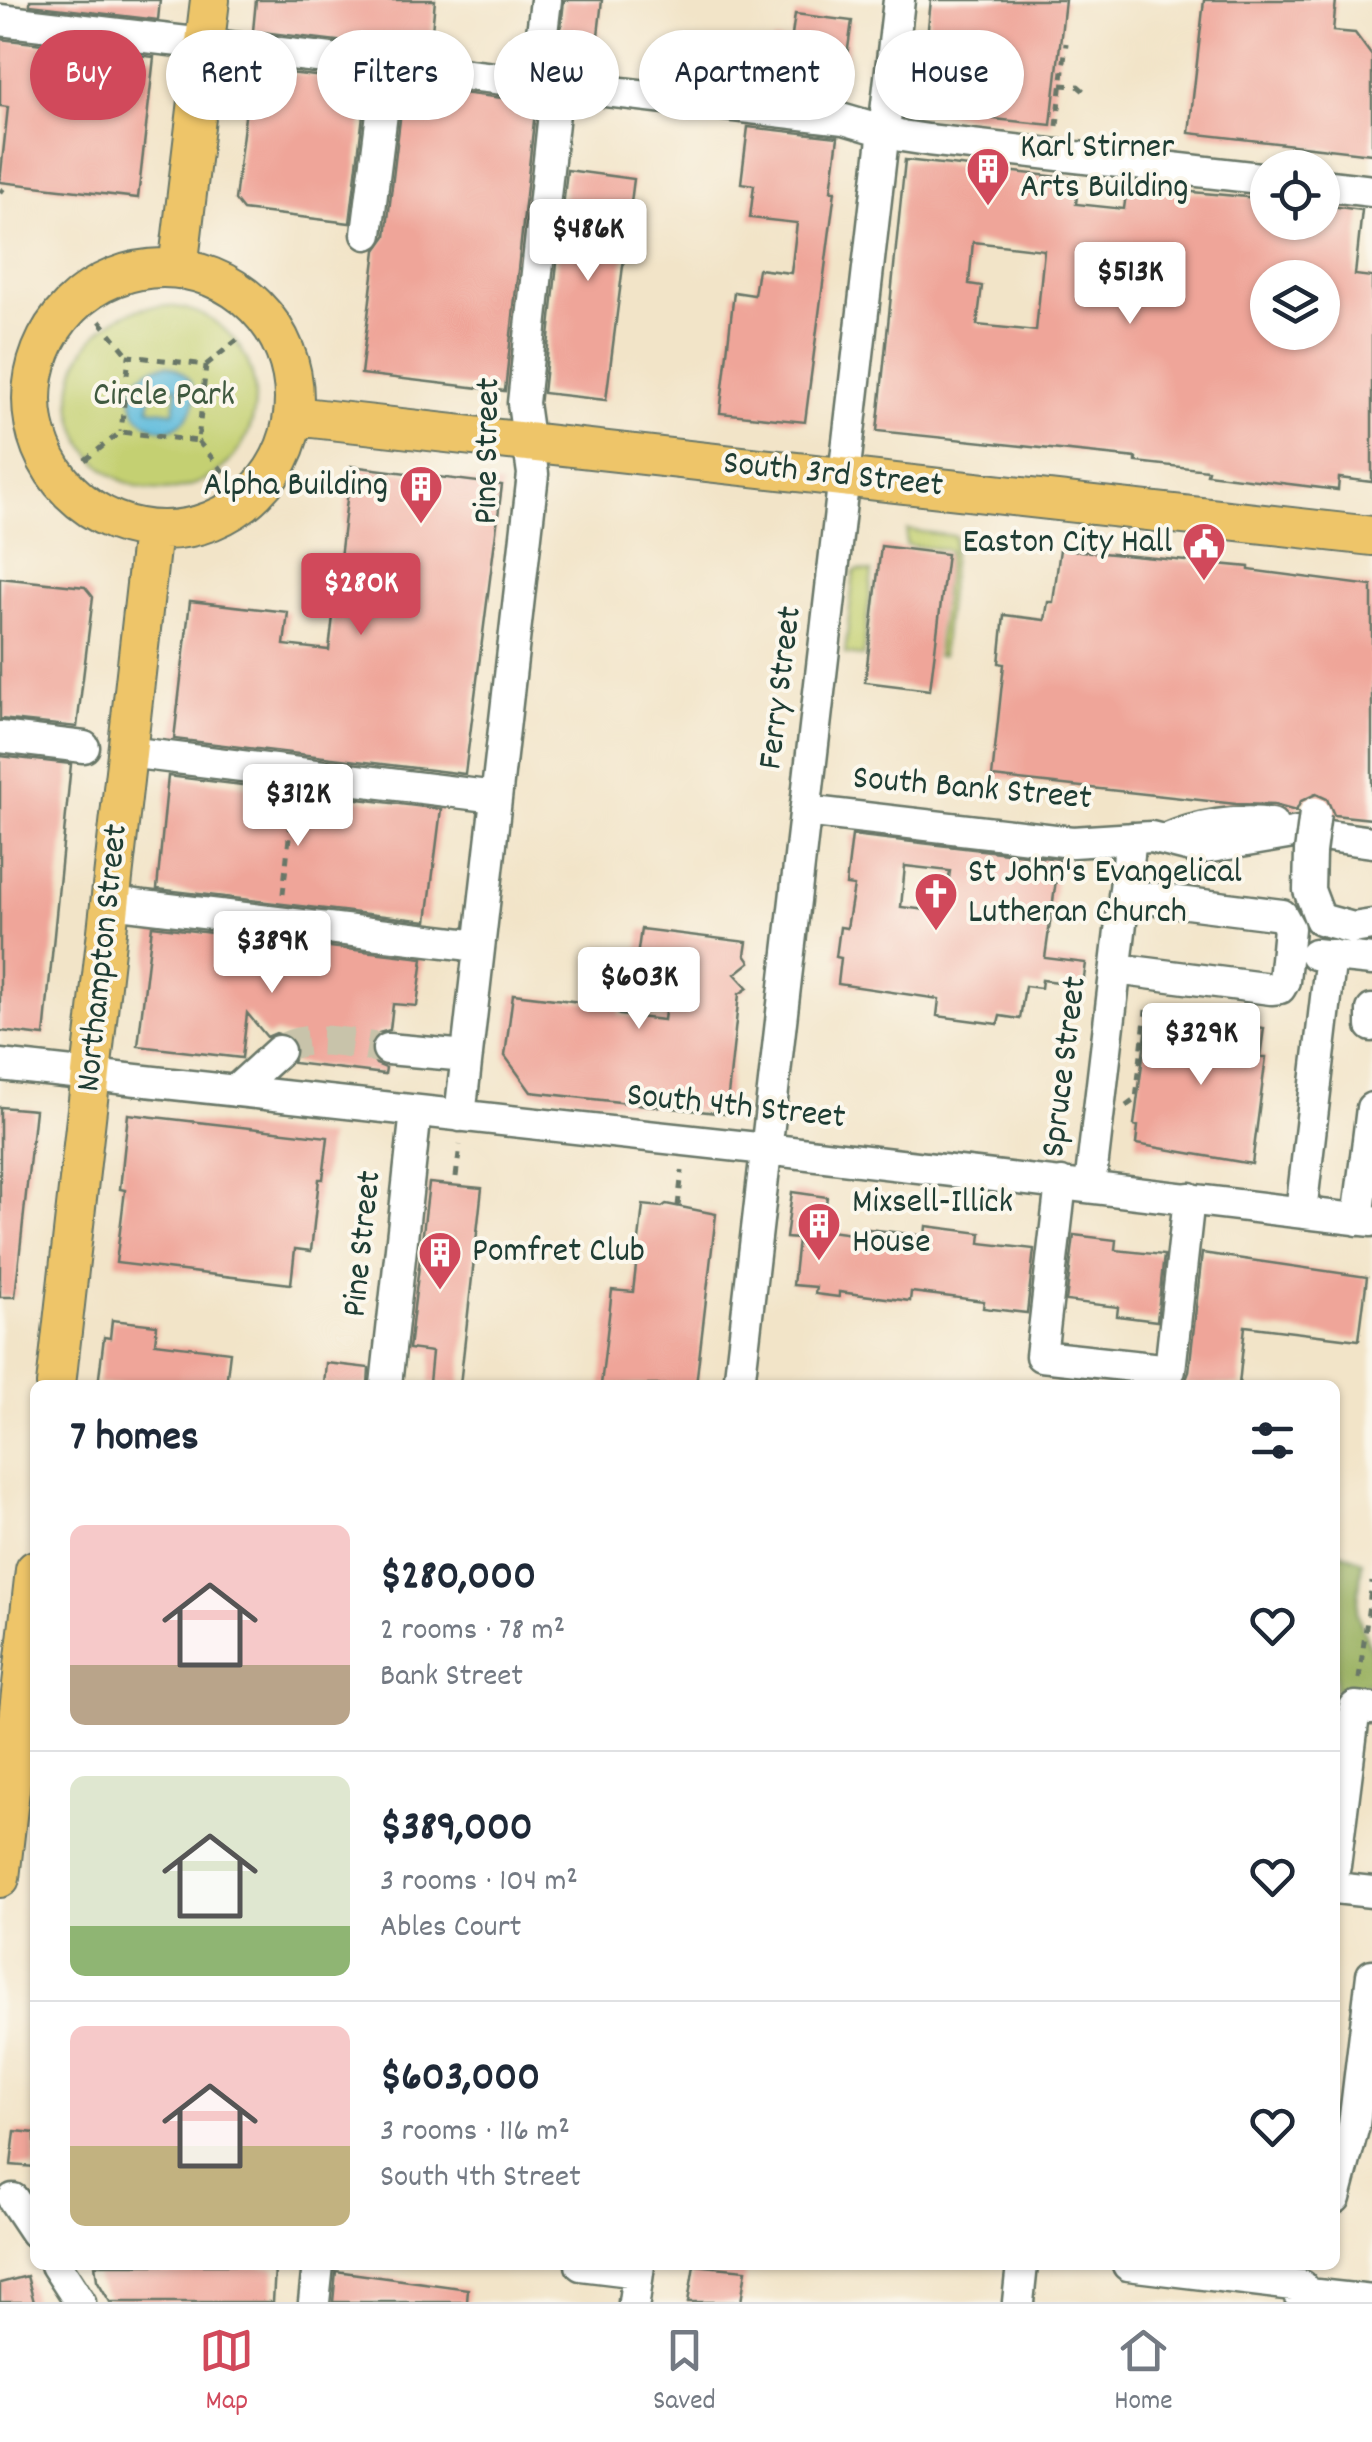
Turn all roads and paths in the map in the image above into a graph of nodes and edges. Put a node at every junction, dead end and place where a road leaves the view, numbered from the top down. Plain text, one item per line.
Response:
1 (210, 0) edge
2 (546, 0) edge
3 (898, 0) edge
4 (0, 20) edge
5 (207, 30) edge
6 (546, 30) edge
7 (166, 39) edge
8 (1066, 43) dead end
9 (1061, 85) junction
10 (1085, 92) dead end
11 (619, 93) edge
12 (196, 120) edge
13 (381, 120) edge
14 (543, 120) edge
15 (884, 129) junction
16 (1056, 134) dead end
17 (1250, 177) edge
18 (1340, 187) edge
19 (1372, 191) edge
20 (368, 234) dead end
21 (178, 268) junction
22 (100, 321) dead end
23 (241, 338) dead end
24 (129, 356) junction
25 (206, 365) junction
26 (17, 381) edge
27 (294, 416) junction
28 (121, 432) junction
29 (198, 441) junction
30 (528, 442) junction
31 (85, 460) dead end
32 (226, 476) dead end
33 (844, 477) junction
34 (152, 531) junction
35 (1372, 536) edge
36 (0, 737) edge
37 (84, 746) dead end
38 (127, 752) junction
39 (296, 772) junction
40 (496, 798) junction
41 (805, 812) junction
42 (1308, 832) junction
43 (1132, 838) junction
44 (1372, 842) edge
45 (1124, 896) junction
46 (110, 902) junction
47 (279, 922) junction
48 (1372, 925) edge
49 (480, 946) junction
50 (1288, 951) junction
51 (1332, 955) junction
52 (1372, 960) edge
53 (1116, 969) junction
54 (1146, 1010) dead end
55 (1372, 1010) edge
56 (1372, 1026) edge
57 (388, 1049) tunnel mouth
58 (279, 1052) tunnel mouth
59 (467, 1056) junction
60 (0, 1066) edge
61 (91, 1075) junction
62 (236, 1091) junction
63 (1372, 1108) edge
64 (1120, 1110) dead end
65 (416, 1111) junction
66 (460, 1130) junction
67 (766, 1149) junction
68 (682, 1172) dead end
69 (456, 1176) dead end
70 (1075, 1184) junction
71 (1189, 1198) junction
72 (678, 1206) dead end
73 (1301, 1212) junction
74 (1365, 1220) edge
75 (57, 1380) edge
76 (387, 1380) edge
77 (740, 1380) edge
78 (1372, 1582) edge
79 (30, 1616) edge
80 (1364, 1708) edge
81 (17, 1737) edge
82 (1340, 1839) edge
83 (0, 1878) edge
84 (1340, 1889) edge
85 (1372, 1892) edge
86 (1372, 1975) edge
87 (1346, 2104) edge
88 (1340, 2155) edge
89 (16, 2199) edge
90 (30, 2223) edge
91 (59, 2270) edge
92 (317, 2270) edge
93 (600, 2270) edge
94 (1021, 2270) edge
95 (1169, 2270) edge
96 (637, 2280) edge
97 (1301, 2286) edge
98 (1372, 2301) edge
99 (80, 2302) edge
100 (314, 2302) edge
101 (1018, 2302) edge

1 - 5 main road
2 - 6 street, Pine Street
3 - 15 street, Ferry Street
4 - 7 street
8 - 9 path
9 - 10 path
9 - 16 path
11 - 15 street
12 - 21 main road
13 - 20 street
14 - 30 street, Pine Street
15 - 17 street
15 - 33 street, Ferry Street
18 - 19 street
21 - 26 main road
21 - 27 main road
22 - 24 path
23 - 25 path
24 - 25 path
24 - 28 path
25 - 29 path
26 - 34 main road
27 - 30 main road, South 3rd Street
27 - 34 main road
28 - 29 path
28 - 31 path
29 - 32 path
30 - 33 main road, South 3rd Street
30 - 40 street, Pine Street
33 - 35 main road, South 3rd Street
33 - 41 street, Ferry Street
34 - 38 main road, Northampton Street
36 - 37 street
38 - 39 street
38 - 46 main road, Northampton Street
39 - 40 street
39 - 47 path
40 - 49 street, Pine Street
41 - 43 street, South Bank Street
41 - 67 street, Ferry Street
42 - 43 street, South Bank Street
42 - 44 street, South Bank Street
42 - 48 street
43 - 45 street, Spruce Street
45 - 50 street
45 - 53 street, Spruce Street
46 - 47 street
46 - 61 main road, Northampton Street
47 - 49 street
49 - 59 street, Pine Street
50 - 51 street
50 - 53 street
51 - 52 street
51 - 73 street
53 - 70 street, Spruce Street
54 - 64 path
55 - 56 street
57 - 59 street
58 - 62 street
59 - 66 street, Pine Street
60 - 61 street, South 4th Street
61 - 62 street, South 4th Street
61 - 75 main road, Northampton Street
62 - 65 street, South 4th Street
63 - 74 street
65 - 66 street, South 4th Street
65 - 76 street, Pine Street
66 - 67 street, South 4th Street
66 - 69 path
67 - 70 street, South 4th Street
67 - 77 street, Ferry Street
68 - 72 path
70 - 71 street, South 4th Street
70 - 71 street, Spruce Street
71 - 73 street, South 4th Street
73 - 74 street, South 4th Street
78 - 80 path
79 - 81 main road
80 - 82 street
81 - 83 main road
84 - 85 street
86 - 87 street
87 - 88 street
89 - 90 street
91 - 99 street
92 - 100 street
93 - 96 street
94 - 101 street
95 - 97 street
97 - 98 street

